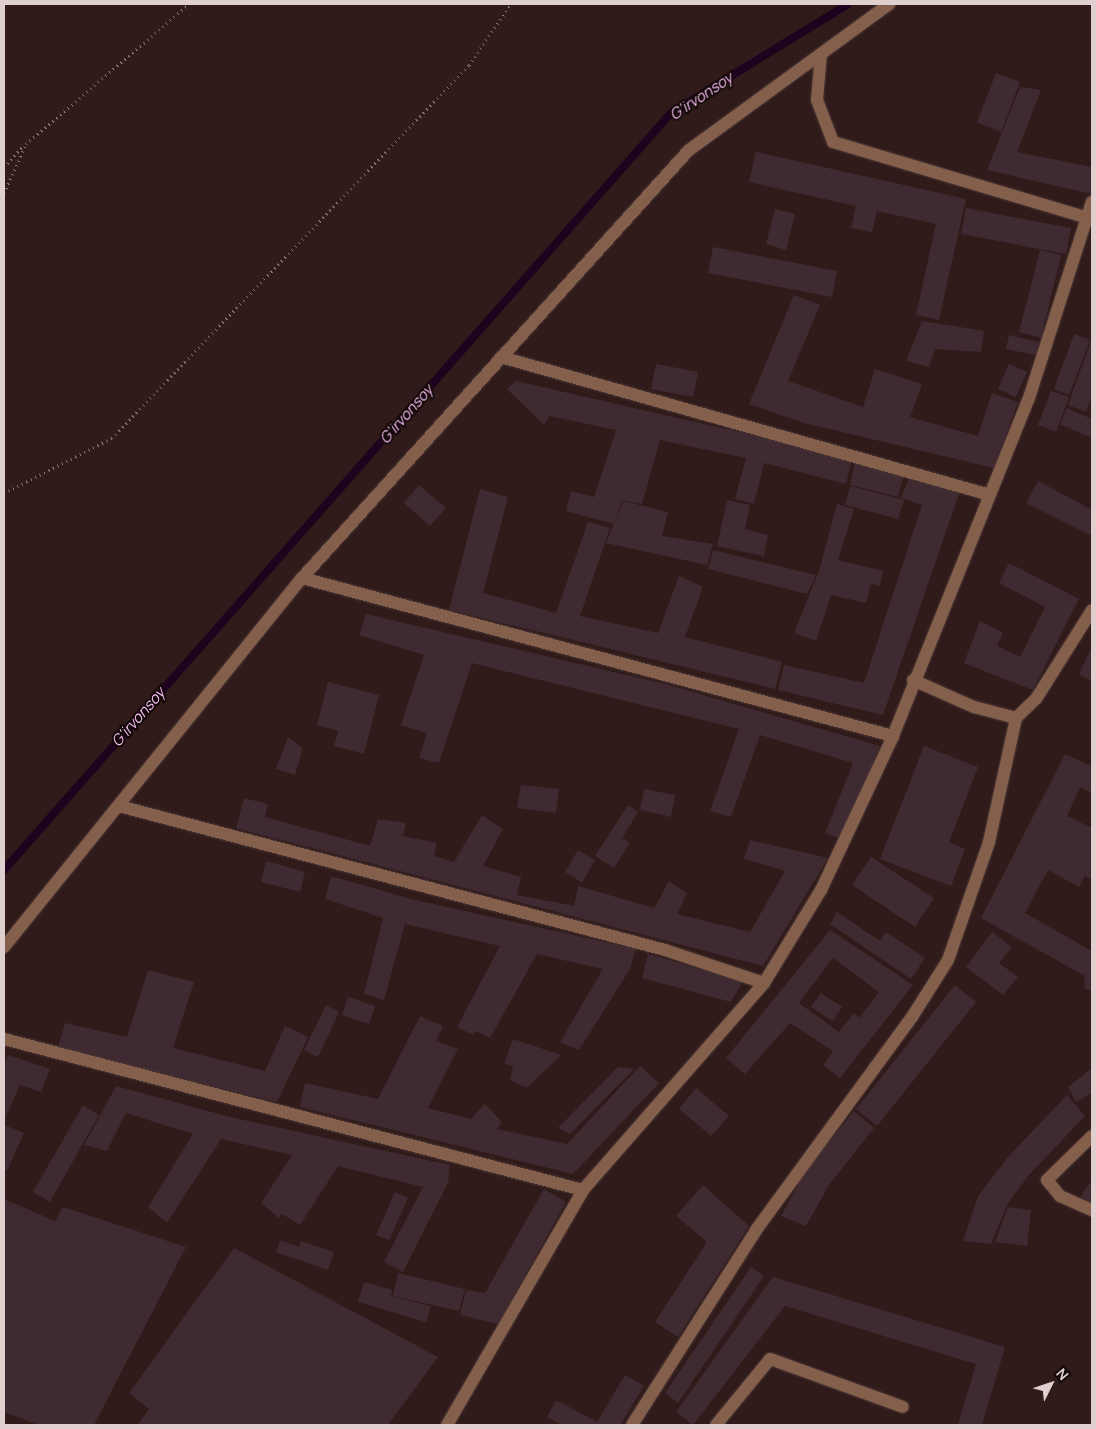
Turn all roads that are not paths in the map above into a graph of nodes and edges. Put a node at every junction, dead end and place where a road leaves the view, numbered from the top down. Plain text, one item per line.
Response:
1 (889, 4) edge
2 (821, 54) junction
3 (1092, 202) edge
4 (1084, 217) junction
5 (501, 356) junction
6 (990, 495) junction
7 (302, 578) junction
8 (1092, 610) edge
9 (913, 680) junction
10 (1016, 718) junction
11 (893, 736) junction
12 (119, 806) junction
13 (4, 947) edge
14 (764, 983) junction
15 (4, 1038) edge
16 (1092, 1136) edge
17 (584, 1190) junction
18 (1092, 1210) edge
19 (903, 1407) dead end
20 (447, 1425) edge
21 (632, 1425) edge
22 (716, 1425) edge

1 - 2 street
2 - 4 street
2 - 5 street
3 - 4 street
4 - 6 street
5 - 6 street
5 - 7 street
6 - 9 street
7 - 11 street
7 - 12 street
8 - 10 street
9 - 10 street
9 - 11 street
10 - 21 street
11 - 14 street
12 - 13 street
12 - 14 street
14 - 17 street
15 - 17 street
16 - 18 street
17 - 20 street
19 - 22 street

